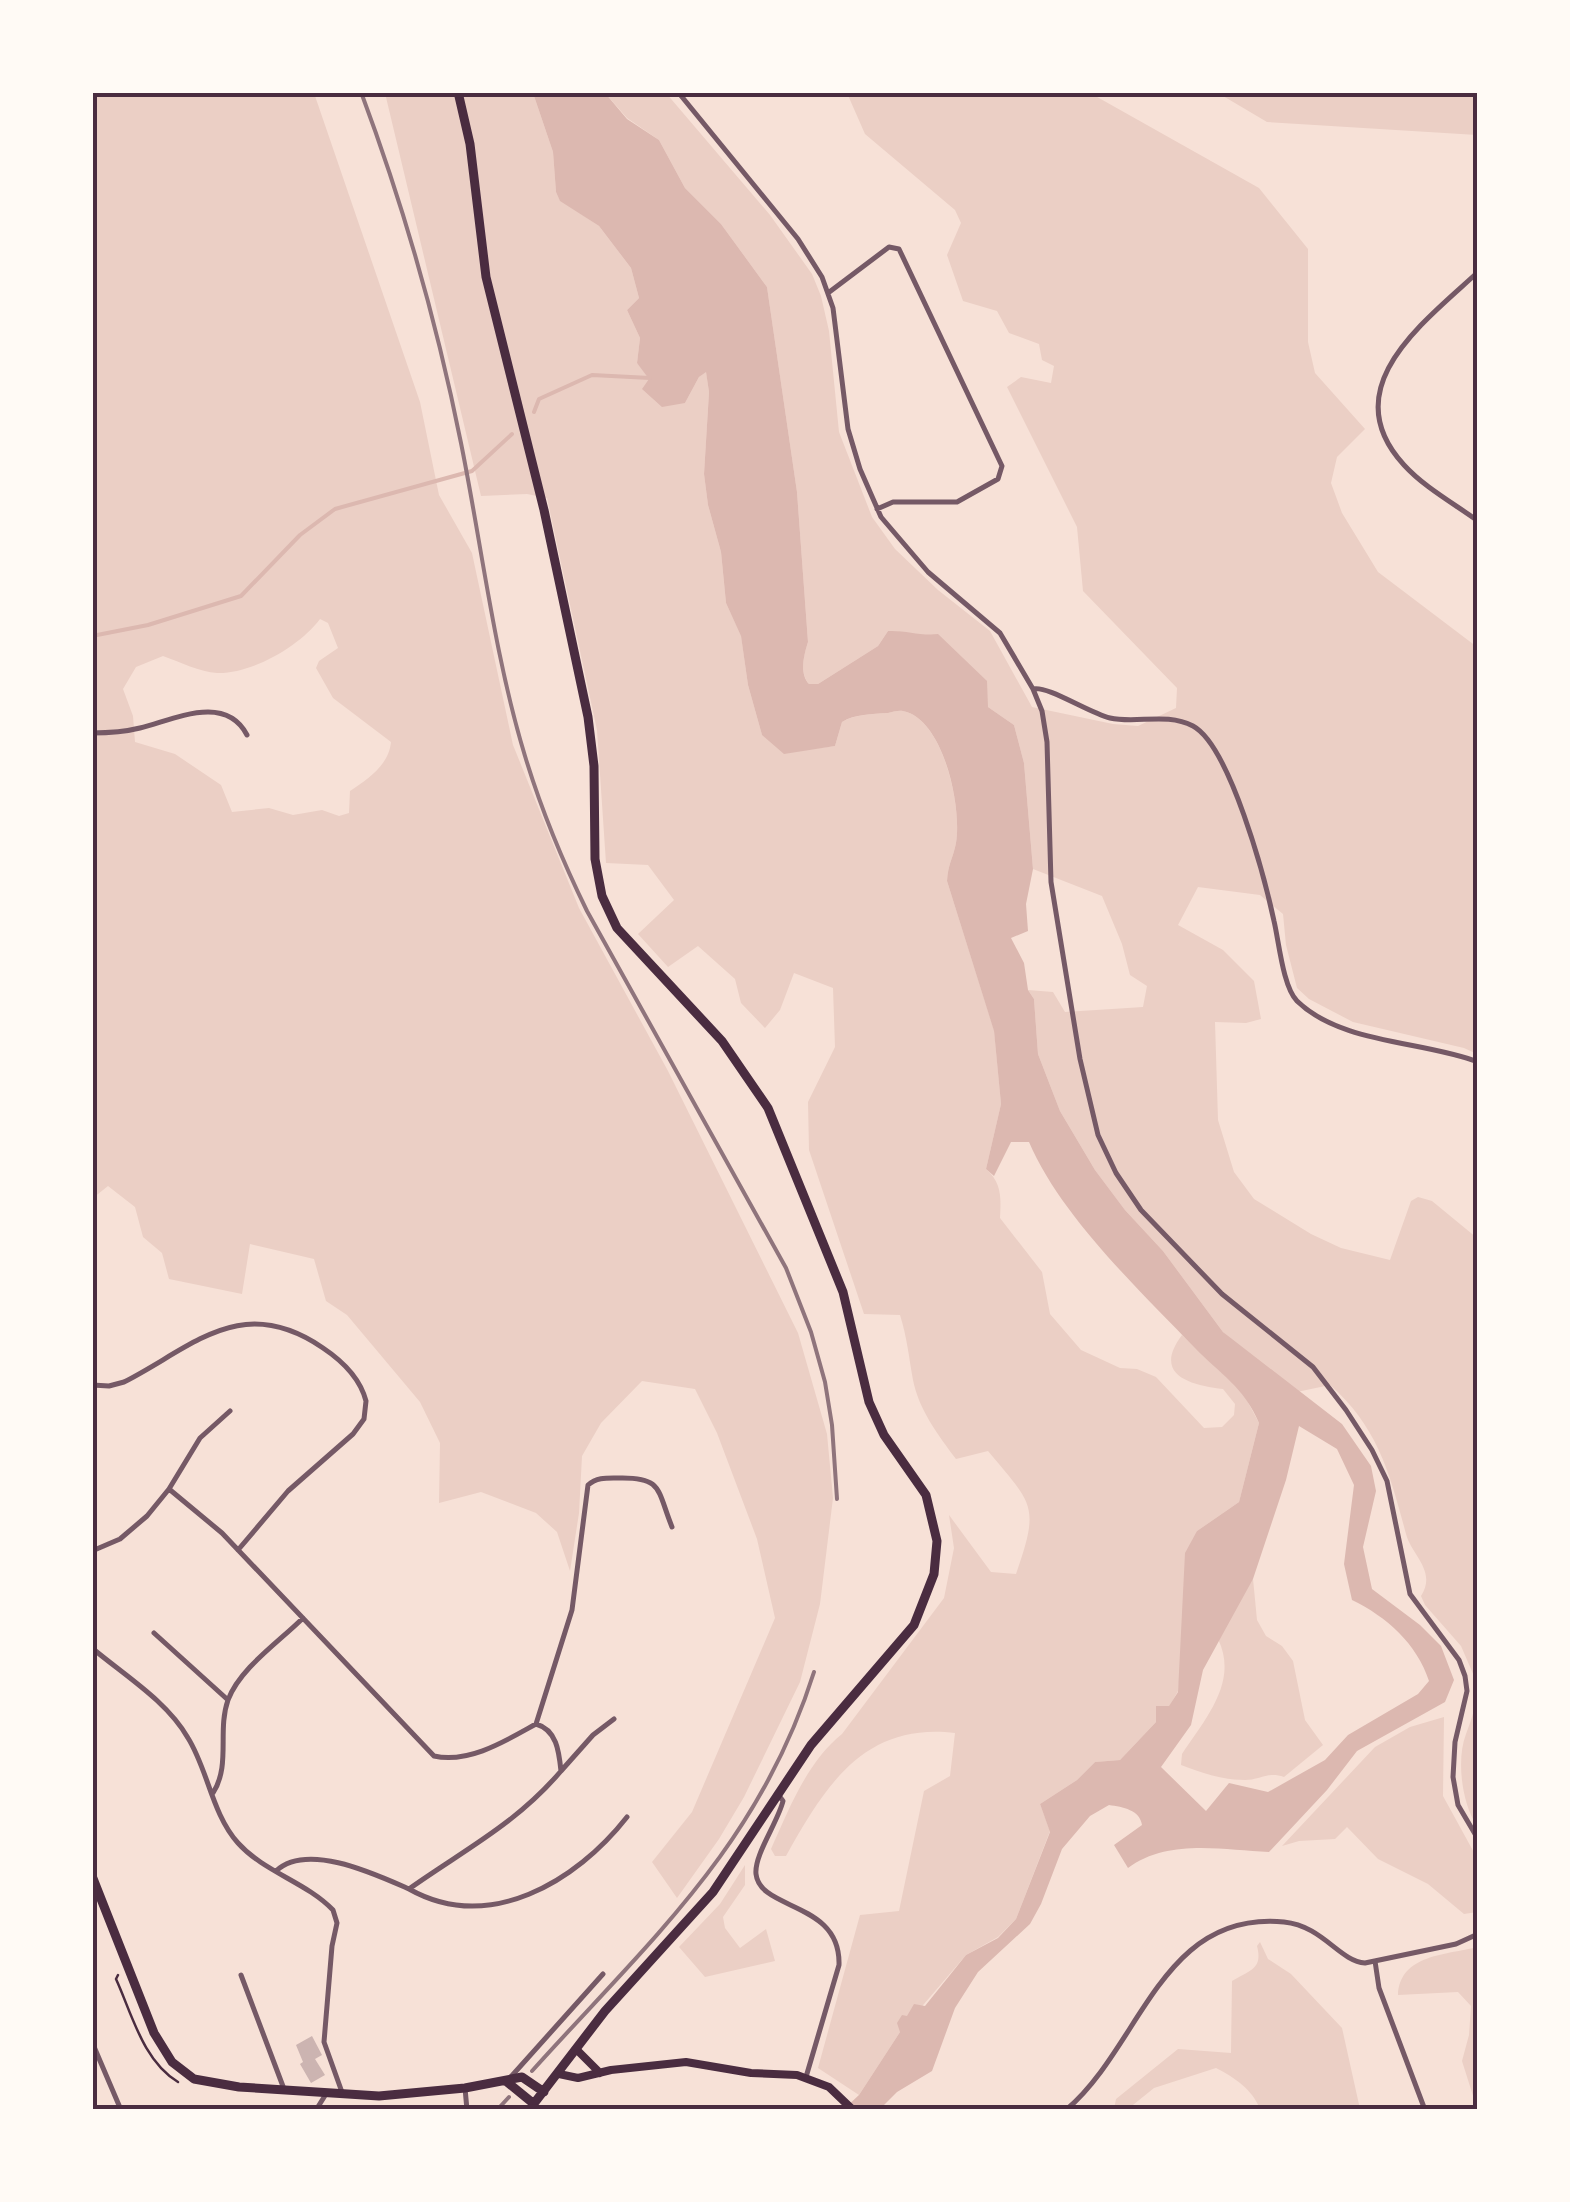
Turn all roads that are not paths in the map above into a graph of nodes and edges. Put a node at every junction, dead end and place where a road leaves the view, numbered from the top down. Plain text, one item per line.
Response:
1 (458, 92) edge
2 (678, 92) edge
3 (1478, 272) edge
4 (828, 293) junction
5 (876, 509) junction
6 (1478, 520) edge
7 (1033, 689) junction
8 (92, 733) edge
9 (246, 735) dead end
10 (1478, 1062) edge
11 (92, 1384) edge
12 (230, 1411) dead end
13 (170, 1489) junction
14 (672, 1526) dead end
15 (238, 1550) junction
16 (92, 1551) edge
17 (303, 1618) junction
18 (154, 1633) dead end
19 (92, 1648) edge
20 (228, 1700) junction
21 (614, 1719) dead end
22 (536, 1724) junction
23 (560, 1771) junction
24 (777, 1793) junction
25 (212, 1794) junction
26 (627, 1817) dead end
27 (1478, 1839) edge
28 (276, 1871) junction
29 (92, 1876) edge
30 (94, 1888) edge
31 (409, 1889) junction
32 (1478, 1934) edge
33 (1375, 1961) junction
34 (241, 1974) dead end
35 (603, 1974) dead end
36 (92, 2042) edge
37 (576, 2050) junction
38 (600, 2072) junction
39 (558, 2074) junction
40 (806, 2077) junction
41 (507, 2082) junction
42 (465, 2088) junction
43 (285, 2091) junction
44 (544, 2092) junction
45 (326, 2094) junction
46 (343, 2095) junction
47 (532, 2107) edge
48 (121, 2110) edge
49 (316, 2110) edge
50 (467, 2110) edge
51 (853, 2110) edge
52 (1066, 2110) edge
53 (1425, 2110) edge

1 - 24 main road
2 - 4 street
3 - 6 street
4 - 5 street
4 - 5 street
5 - 7 street
7 - 10 street
7 - 27 street
8 - 9 street
11 - 15 street
12 - 13 street
13 - 15 street
13 - 16 street
14 - 22 street
15 - 17 street
17 - 20 street
17 - 22 street
18 - 20 street
19 - 25 street
20 - 25 street
21 - 23 street
22 - 23 street
23 - 31 street
24 - 37 main road
24 - 40 street
25 - 28 street
26 - 31 street
28 - 31 street
28 - 46 street
29 - 30 main road
30 - 43 main road
32 - 33 street
33 - 52 street
33 - 53 street
34 - 43 street
35 - 41 street
36 - 48 street
37 - 38 main road
37 - 39 main road
38 - 39 main road
38 - 40 main road
39 - 44 main road
40 - 51 main road
41 - 42 main road
41 - 44 main road
41 - 47 main road
42 - 46 main road
42 - 50 street
43 - 45 main road
44 - 47 main road
45 - 46 main road
45 - 49 street

